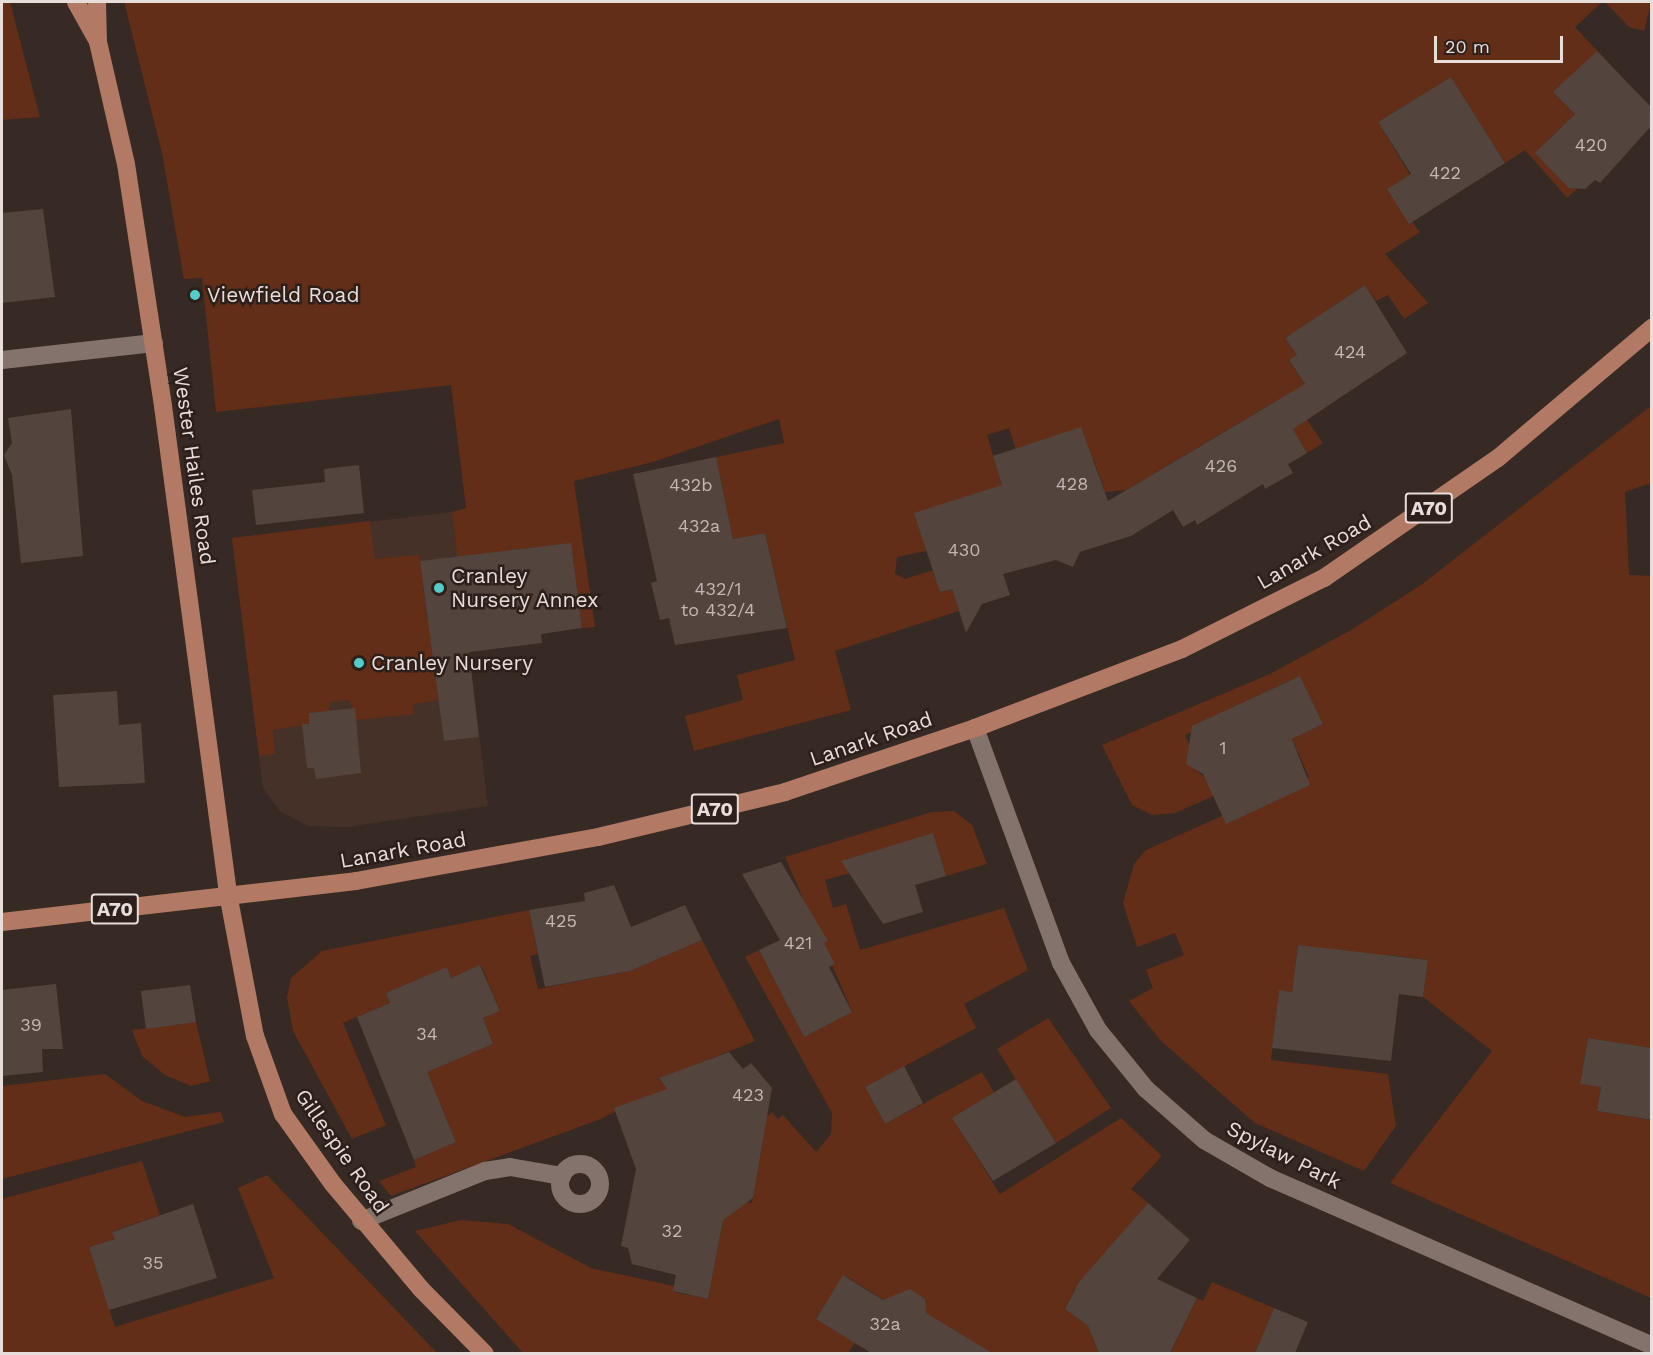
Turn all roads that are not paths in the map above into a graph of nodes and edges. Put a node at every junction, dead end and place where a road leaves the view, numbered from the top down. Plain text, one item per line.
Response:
1 (76, 2) edge
2 (97, 2) edge
3 (98, 42) junction
4 (1652, 328) edge
5 (154, 343) junction
6 (2, 360) edge
7 (975, 728) junction
8 (229, 899) junction
9 (2, 922) edge
10 (562, 1176) dead end
11 (361, 1221) junction
12 (1652, 1346) edge
13 (485, 1353) edge

1 - 3 main road, Wester Hailes Road
2 - 3 main road, Wester Hailes Road
3 - 5 main road, Wester Hailes Road
4 - 7 main road, Lanark Road / A70
5 - 6 street
5 - 8 main road, Wester Hailes Road
7 - 8 main road, Lanark Road / A70
7 - 12 street, Spylaw Park
8 - 9 main road, Lanark Road / A70
8 - 11 main road, Gillespie Road
10 - 11 street
11 - 13 main road, Gillespie Road

